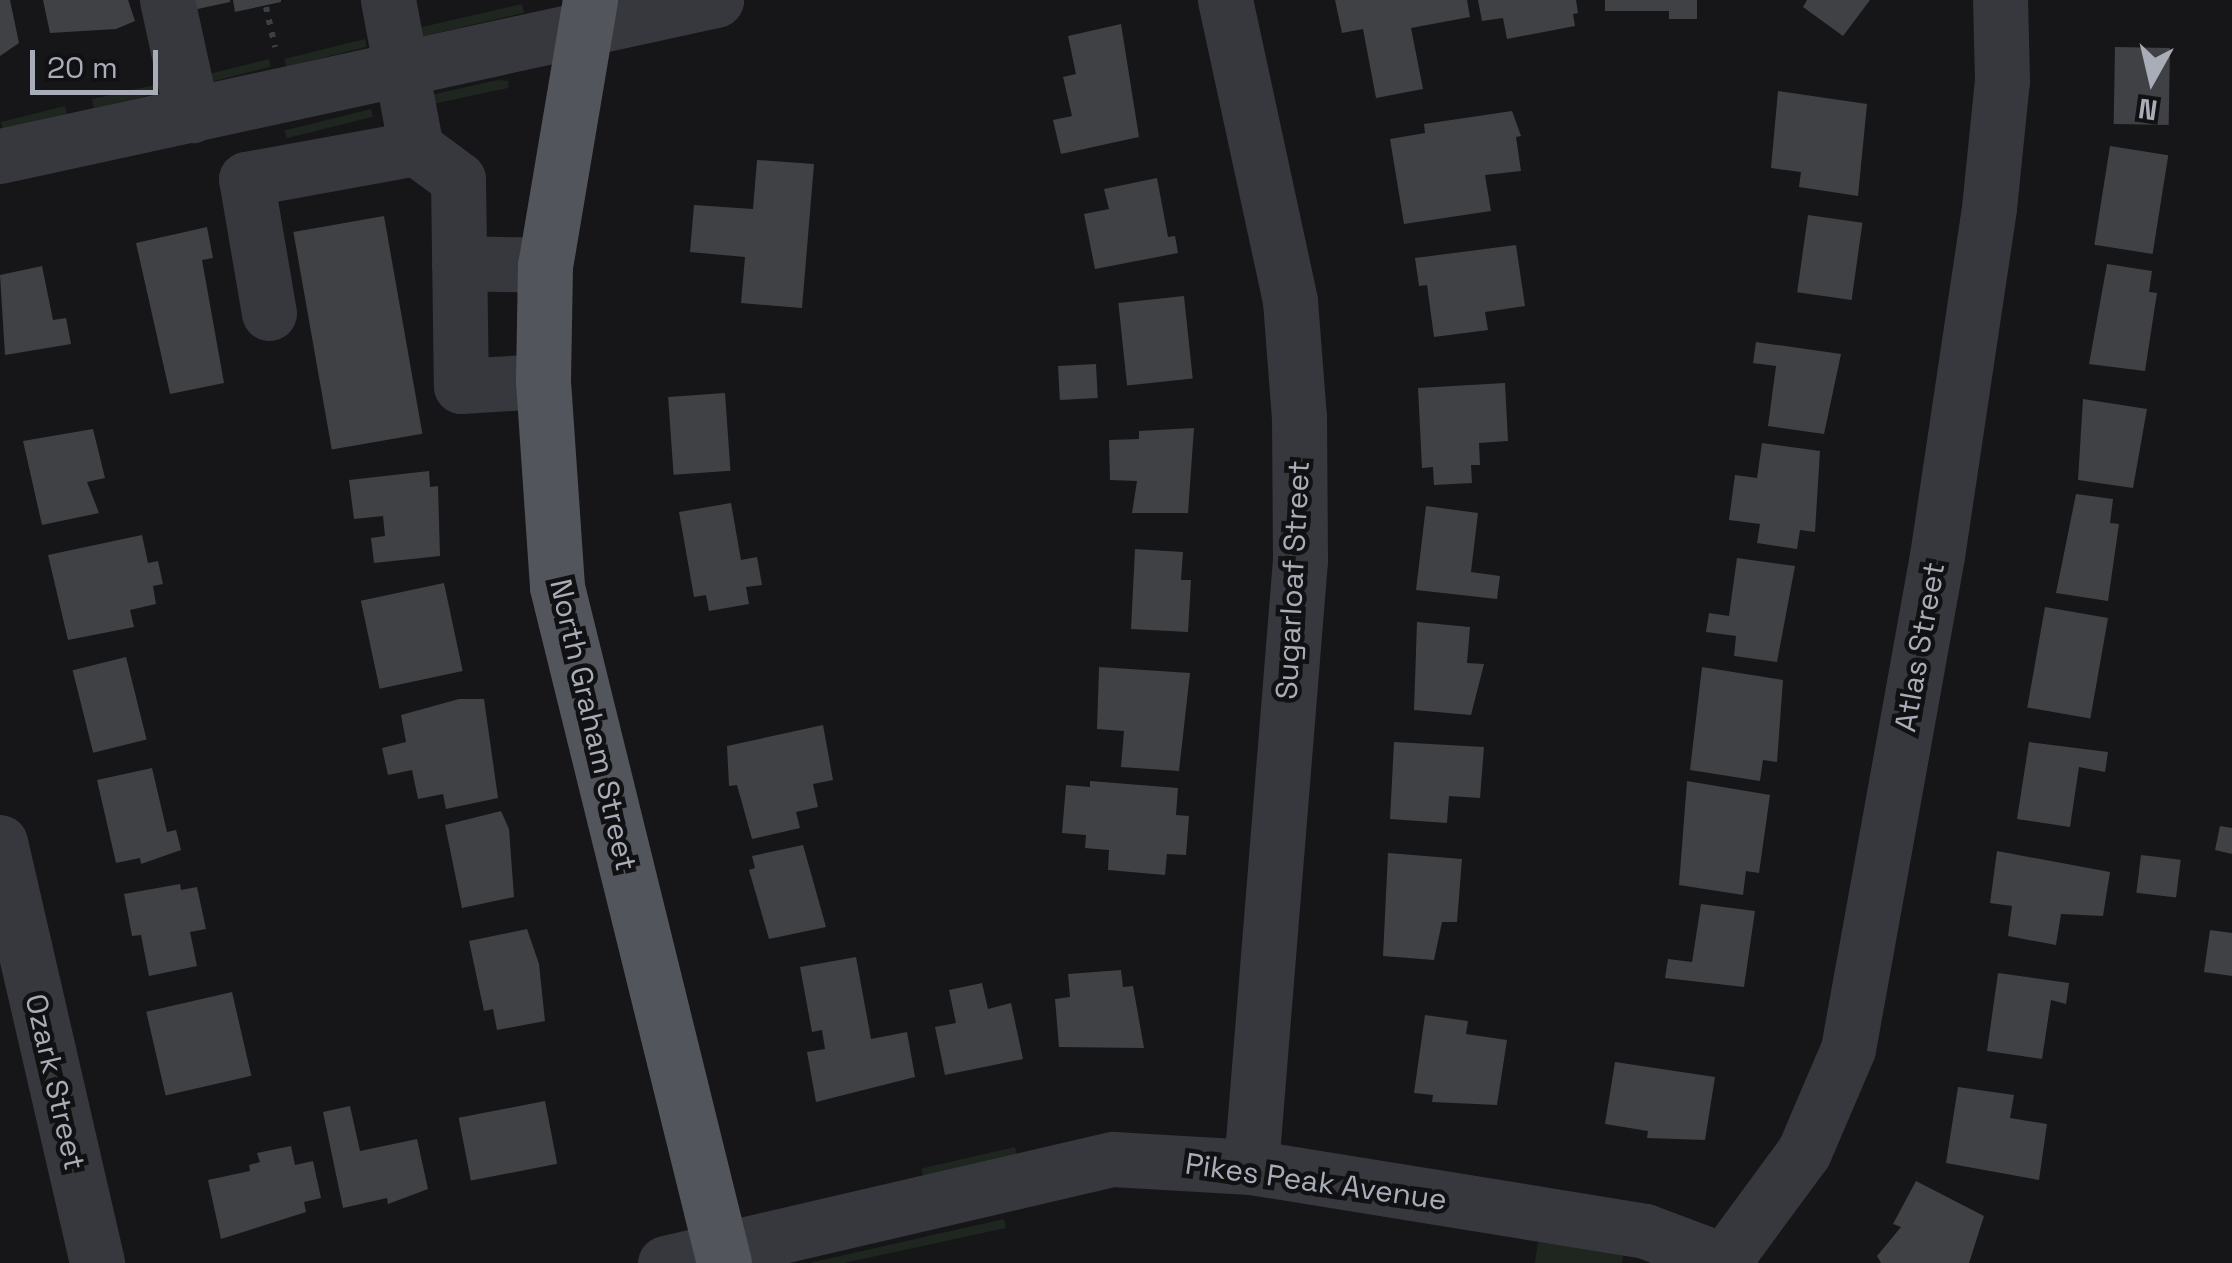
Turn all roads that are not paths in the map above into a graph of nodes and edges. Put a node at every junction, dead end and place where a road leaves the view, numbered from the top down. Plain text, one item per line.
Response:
1 (166, 0) edge
2 (388, 0) edge
3 (716, 0) edge
4 (1224, 0) edge
5 (2000, 0) edge
6 (588, 14) edge
7 (402, 67) junction
8 (214, 110) junction
9 (416, 148) junction
10 (0, 156) edge
11 (246, 179) junction
12 (459, 263) junction
13 (545, 265) junction
14 (269, 313) dead end
15 (543, 381) junction
16 (0, 842) edge
17 (1251, 1167) junction
18 (723, 1257) edge
19 (1728, 1261) edge
20 (97, 1263) edge
21 (665, 1263) edge

1 - 8 street
2 - 7 street
3 - 6 street
4 - 17 street, Sugarloaf Street
5 - 19 street, Atlas Street
6 - 7 street
6 - 13 main road, North Graham Street
7 - 8 street
7 - 9 street
8 - 10 street
8 - 11 street
9 - 11 street
9 - 12 street
11 - 14 street
12 - 13 street
12 - 15 street
13 - 15 main road, North Graham Street
15 - 18 main road, North Graham Street
16 - 20 street, Ozark Street
17 - 18 street, Pikes Peak Avenue
17 - 19 street, Pikes Peak Avenue
18 - 21 street, Pikes Peak Avenue

